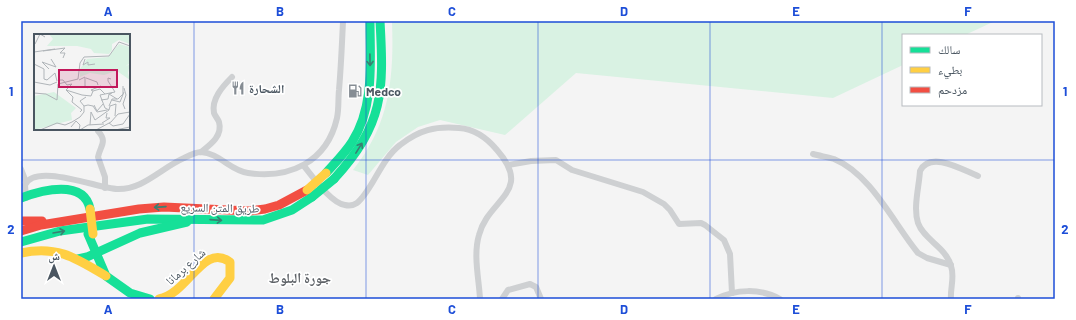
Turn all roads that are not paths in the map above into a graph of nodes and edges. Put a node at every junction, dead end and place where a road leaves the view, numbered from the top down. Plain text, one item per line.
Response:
1 (342, 21) edge
2 (370, 21) edge
3 (380, 21) edge
4 (232, 77) dead end
5 (98, 131) dead end
6 (201, 152) junction
7 (813, 154) dead end
8 (508, 165) junction
9 (304, 166) junction
10 (21, 169) edge
11 (978, 176) dead end
12 (26, 182) junction
13 (105, 188) junction
14 (309, 194) junction
15 (24, 198) edge
16 (200, 219) junction
17 (21, 221) edge
18 (55, 223) junction
19 (21, 231) edge
20 (21, 242) edge
21 (21, 253) edge
22 (96, 253) junction
23 (78, 259) junction
24 (951, 266) junction
25 (106, 276) junction
26 (732, 293) junction
27 (150, 299) edge
28 (159, 299) edge
29 (214, 299) edge
30 (480, 299) edge
31 (502, 299) edge
32 (541, 299) edge
33 (716, 299) edge
34 (780, 299) edge
35 (951, 299) edge

1 - 9 street
2 -> 14 main road, طريق المتن السريع, bridge
14 -> 3 main road, طريق المتن السريع, bridge
4 - 6 street
5 - 13 street
6 - 9 street
6 - 13 street
7 - 24 street
8 - 9 street
8 - 26 street
8 - 30 street
10 - 12 street
11 - 24 street
12 - 13 street
12 - 15 street
16 -> 14 main road, طريق المتن السريع
14 -> 18 main road, طريق المتن السريع
15 - 22 main road, bridge
20 -> 16 main road, طريق المتن السريع
16 - 22 main road
17 - 18 main road
18 - 19 main road, طريق المتن السريع
21 - 23 main road
22 - 23 main road
22 - 25 main road
23 - 25 main road
24 - 35 street
25 - 27 main road
26 - 33 street
26 - 34 street
28 - 29 main road, شارع برمانا
31 - 32 street

